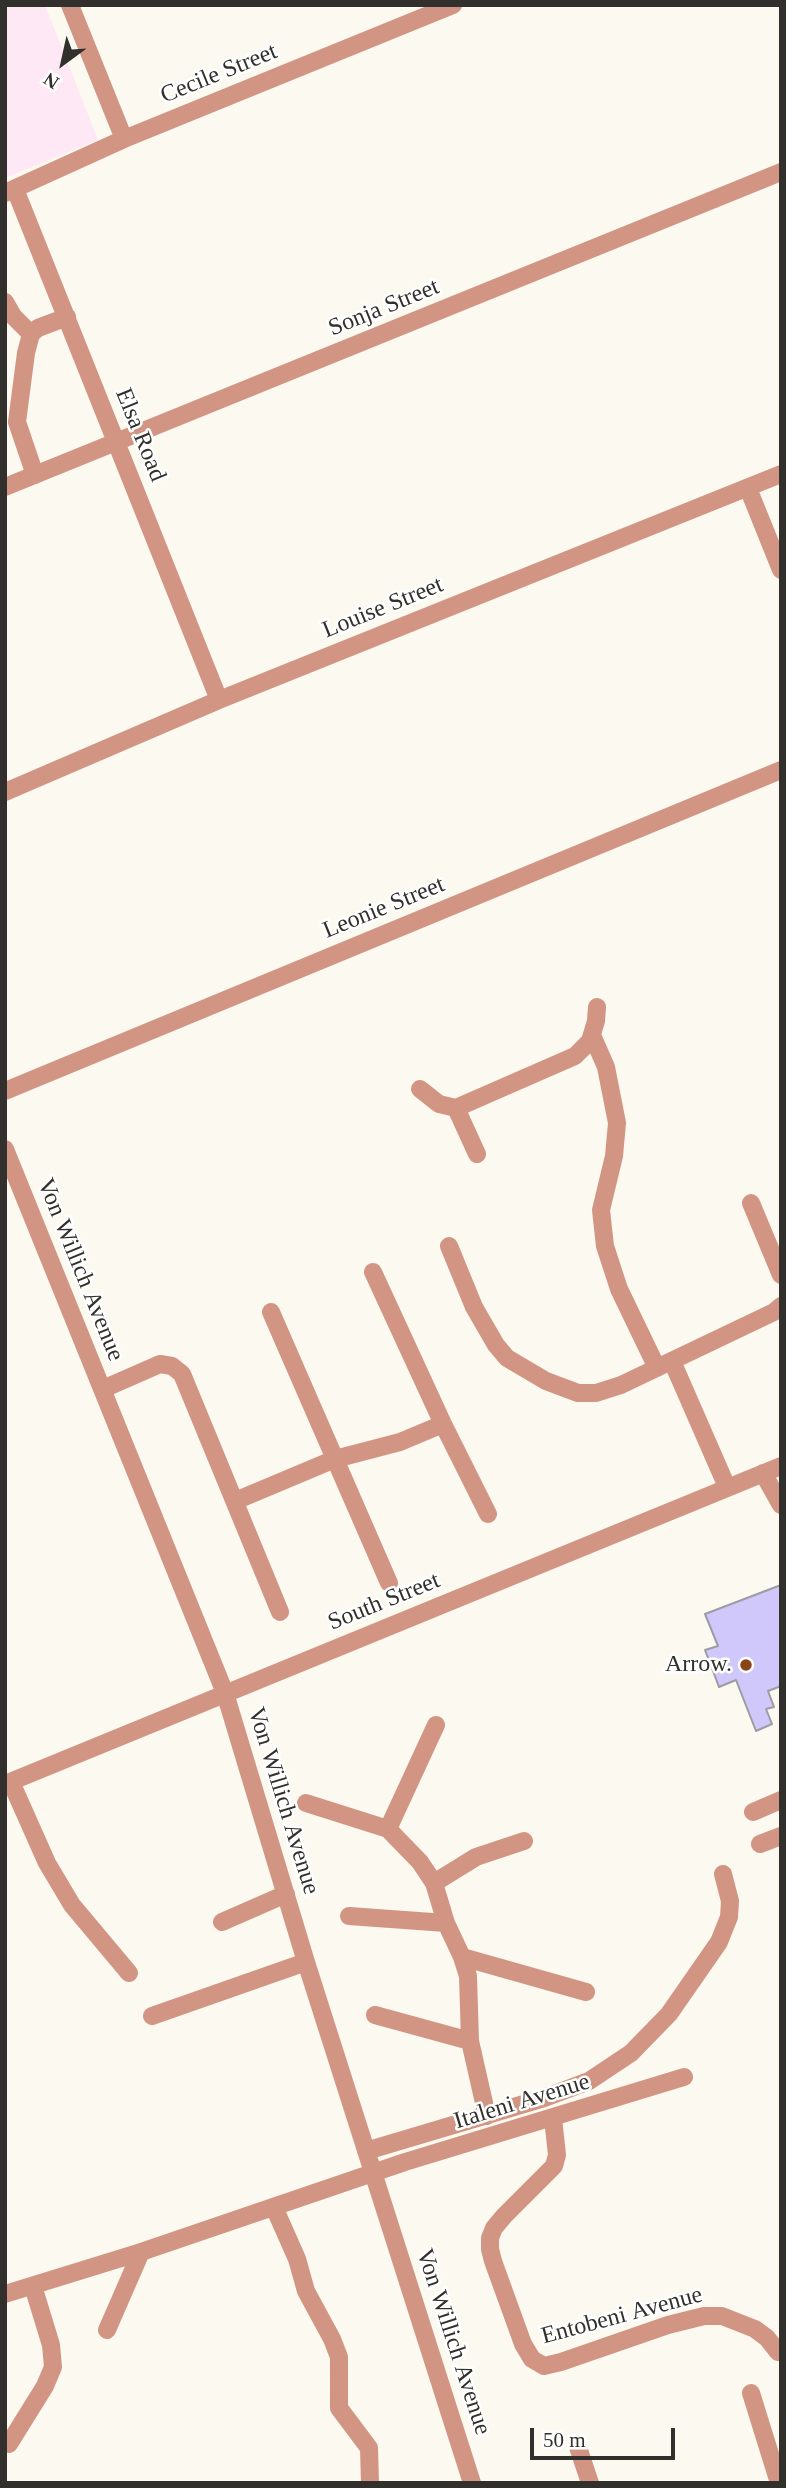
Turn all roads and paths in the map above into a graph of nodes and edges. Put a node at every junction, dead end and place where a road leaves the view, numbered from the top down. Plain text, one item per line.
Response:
1 (70, 5) edge
2 (453, 5) edge
3 (124, 139) junction
4 (781, 172) edge
5 (10, 191) edge
6 (5, 302) edge
7 (66, 317) junction
8 (31, 334) junction
9 (116, 443) junction
10 (781, 474) edge
11 (35, 475) junction
12 (5, 487) edge
13 (748, 488) junction
14 (781, 570) edge
15 (219, 700) junction
16 (781, 770) edge
17 (5, 792) edge
18 (597, 1007) dead end
19 (592, 1035) junction
20 (420, 1089) dead end
21 (5, 1091) edge
22 (456, 1108) junction
23 (5, 1149) edge
24 (477, 1154) dead end
25 (751, 1203) dead end
26 (449, 1246) dead end
27 (373, 1272) dead end
28 (781, 1275) edge
29 (781, 1306) edge
30 (271, 1312) dead end
31 (665, 1364) junction
32 (103, 1390) junction
33 (443, 1424) junction
34 (335, 1459) junction
35 (781, 1466) edge
36 (763, 1473) junction
37 (727, 1487) junction
38 (235, 1501) junction
39 (781, 1505) edge
40 (488, 1514) dead end
41 (389, 1583) dead end
42 (280, 1612) dead end
43 (225, 1693) junction
44 (436, 1725) dead end
45 (8, 1783) edge
46 (781, 1800) edge
47 (306, 1803) dead end
48 (753, 1812) dead end
49 (388, 1829) junction
50 (781, 1836) edge
51 (524, 1841) dead end
52 (760, 1844) dead end
53 (723, 1874) dead end
54 (433, 1883) junction
55 (286, 1894) junction
56 (349, 1916) dead end
57 (222, 1922) dead end
58 (446, 1923) junction
59 (462, 1957) junction
60 (306, 1962) junction
61 (129, 1973) dead end
62 (586, 1992) dead end
63 (375, 2015) dead end
64 (152, 2016) dead end
65 (470, 2041) junction
66 (684, 2077) dead end
67 (487, 2116) junction
68 (553, 2118) junction
69 (366, 2151) junction
70 (374, 2173) junction
71 (274, 2207) junction
72 (141, 2252) junction
73 (33, 2286) junction
74 (5, 2294) edge
75 (107, 2330) dead end
76 (778, 2352) dead end
77 (751, 2393) dead end
78 (9, 2444) dead end
79 (579, 2447) dead end
80 (370, 2483) edge
81 (472, 2483) edge
82 (590, 2483) edge
83 (779, 2483) edge

1 - 3 street
2 - 3 street, Cecile Street
3 - 5 street, Cecile Street
4 - 9 street, Sonja Street
5 - 7 street, Elsa Road
6 - 8 street
7 - 8 street
7 - 9 street, Elsa Road
8 - 11 street
9 - 11 street, Sonja Street
9 - 15 street, Elsa Road
10 - 13 street, Louise Street
11 - 12 street, Sonja Street
13 - 14 street
13 - 15 street, Louise Street
15 - 17 street, Louise Street
16 - 21 street, Leonie Street
18 - 19 street
19 - 22 street
19 - 31 street
20 - 22 street
22 - 24 street
23 - 32 street, Von Willich Avenue
25 - 28 street
26 - 31 street
27 - 33 street
29 - 31 street
30 - 34 street
31 - 37 street
32 - 38 street
32 - 43 street, Von Willich Avenue
33 - 34 street
33 - 40 street
34 - 38 street
34 - 41 street
35 - 36 street, South Street
36 - 37 street, South Street
36 - 39 street
37 - 43 street, South Street
38 - 42 street
43 - 45 street, South Street
43 - 55 street, Von Willich Avenue
44 - 49 street
45 - 61 street
46 - 48 street
47 - 49 street
49 - 54 street
50 - 52 street
51 - 54 street
53 - 67 street
54 - 58 street
55 - 57 street
55 - 60 street, Von Willich Avenue
56 - 58 street
58 - 59 street
59 - 62 street
59 - 65 street
60 - 64 street
60 - 69 street, Von Willich Avenue
63 - 65 street
65 - 67 street
66 - 68 street, Italeni Avenue
67 - 69 street
68 - 70 street, Italeni Avenue
68 - 76 street, Entobeni Avenue
69 - 70 street, Von Willich Avenue
70 - 71 street, Italeni Avenue
70 - 81 street, Von Willich Avenue
71 - 72 street, Italeni Avenue
71 - 80 street
72 - 73 street, Italeni Avenue
72 - 75 street
73 - 74 street, Italeni Avenue
73 - 78 street
77 - 83 street
79 - 82 street

